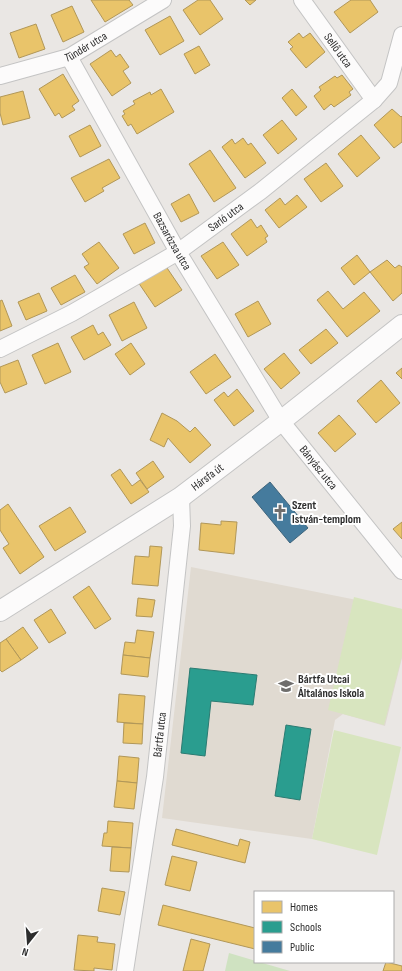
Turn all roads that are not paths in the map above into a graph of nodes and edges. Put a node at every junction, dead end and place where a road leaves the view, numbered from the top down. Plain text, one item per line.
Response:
1 (163, 0) edge
2 (302, 0) edge
3 (402, 35) edge
4 (69, 57) junction
5 (0, 76) edge
6 (374, 100) junction
7 (178, 252) junction
8 (402, 324) edge
9 (0, 348) edge
10 (281, 421) junction
11 (181, 497) junction
12 (402, 571) edge
13 (0, 612) edge
14 (125, 971) edge

1 - 4 street, Tündér utca
2 - 6 street, Sellő utca
3 - 6 street, Sarló utca
4 - 5 street, Tündér utca
4 - 7 street, Bazsarózsa utca
6 - 7 street, Sarló utca
7 - 9 street, Sarló utca
7 - 10 street, Bazsarózsa utca
8 - 10 street, Hársfa út
10 - 11 street, Hársfa út
10 - 12 street, Bányász utca
11 - 13 street, Hársfa út
11 - 14 street, Bártfa utca

